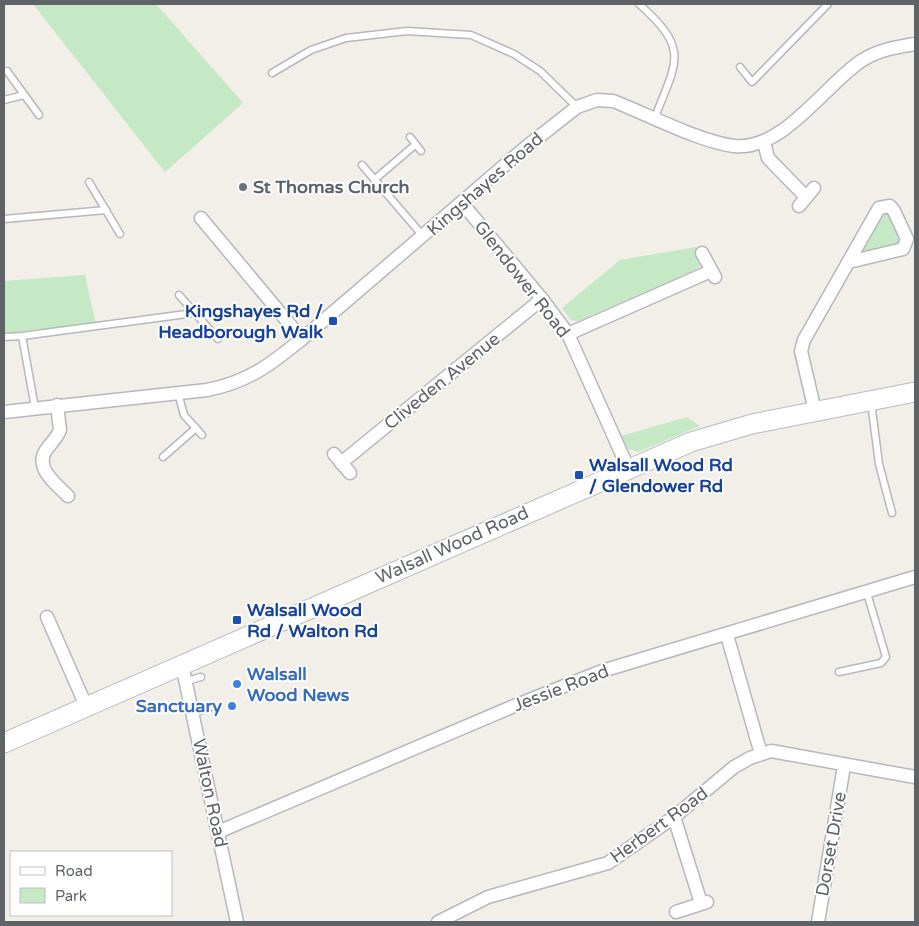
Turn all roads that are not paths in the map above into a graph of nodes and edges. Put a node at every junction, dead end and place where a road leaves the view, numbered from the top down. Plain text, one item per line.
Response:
1 (639, 4) edge
2 (828, 4) edge
3 (915, 44) edge
4 (740, 67) dead end
5 (7, 71) dead end
6 (272, 72) dead end
7 (24, 96) junction
8 (4, 100) edge
9 (577, 107) junction
10 (39, 115) dead end
11 (655, 118) junction
12 (410, 137) dead end
13 (764, 142) junction
14 (415, 145) junction
15 (421, 151) dead end
16 (362, 165) dead end
17 (374, 180) junction
18 (89, 182) dead end
19 (807, 197) dead end
20 (462, 203) junction
21 (106, 210) junction
22 (201, 218) dead end
23 (4, 219) edge
24 (120, 234) dead end
25 (423, 236) junction
26 (702, 253) dead end
27 (849, 262) junction
28 (179, 295) dead end
29 (542, 298) junction
30 (194, 313) junction
31 (568, 334) junction
32 (22, 336) junction
33 (4, 337) edge
34 (218, 339) dead end
35 (302, 339) junction
36 (915, 392) edge
37 (178, 393) junction
38 (871, 401) junction
39 (57, 405) junction
40 (35, 408) junction
41 (4, 412) edge
42 (815, 412) junction
43 (196, 428) junction
44 (202, 435) dead end
45 (163, 456) dead end
46 (628, 468) junction
47 (350, 473) dead end
48 (68, 496) dead end
49 (892, 513) dead end
50 (915, 577) edge
51 (867, 593) junction
52 (47, 617) dead end
53 (727, 635) junction
54 (839, 672) dead end
55 (184, 673) junction
56 (201, 677) dead end
57 (86, 706) junction
58 (209, 708) dead end
59 (194, 712) junction
60 (4, 742) edge
61 (761, 754) junction
62 (844, 766) junction
63 (915, 777) edge
64 (674, 817) junction
65 (218, 832) junction
66 (676, 912) dead end
67 (237, 922) edge
68 (438, 922) edge
69 (818, 922) edge

1 - 11 lane
2 - 4 lane
3 - 13 street, Kingshayes Road
5 - 7 lane
6 - 9 lane
7 - 8 lane
7 - 10 lane
9 - 11 street, Kingshayes Road
9 - 20 street, Kingshayes Road
11 - 13 street, Kingshayes Road
12 - 14 lane
13 - 19 street
14 - 15 lane
14 - 17 lane
16 - 17 lane
17 - 25 lane
18 - 21 lane
20 - 25 street, Kingshayes Road
20 - 29 street, Glendower Road
21 - 23 lane
21 - 24 lane
22 - 35 street
25 - 35 street, Kingshayes Road
26 - 31 street
27 - 27 street
27 - 42 street
28 - 30 lane
29 - 31 street, Glendower Road
29 - 47 street, Cliveden Avenue
30 - 32 lane
30 - 34 lane
31 - 46 street, Glendower Road
32 - 33 lane
32 - 40 lane
35 - 37 street, Kingshayes Road
36 - 38 street, Walsall Wood Road
37 - 39 street, Kingshayes Road
37 - 43 lane
38 - 42 street, Walsall Wood Road
38 - 49 lane
39 - 40 street, Kingshayes Road
39 - 48 street
40 - 41 street, Kingshayes Road
42 - 46 street, Walsall Wood Road
43 - 44 lane
43 - 45 lane
46 - 55 street, Walsall Wood Road
50 - 51 street, Jessie Road
51 - 53 street, Jessie Road
51 - 54 lane
52 - 57 street
53 - 61 street
53 - 65 street, Jessie Road
55 - 56 lane
55 - 57 street, Walsall Wood Road
55 - 59 street, Walton Road
57 - 60 street, Walsall Wood Road
58 - 59 lane
59 - 65 street, Walton Road
61 - 62 street
61 - 64 street, Herbert Road
62 - 63 street
62 - 69 street, Dorset Drive
64 - 66 street
64 - 68 street, Herbert Road
65 - 67 street, Walton Road

